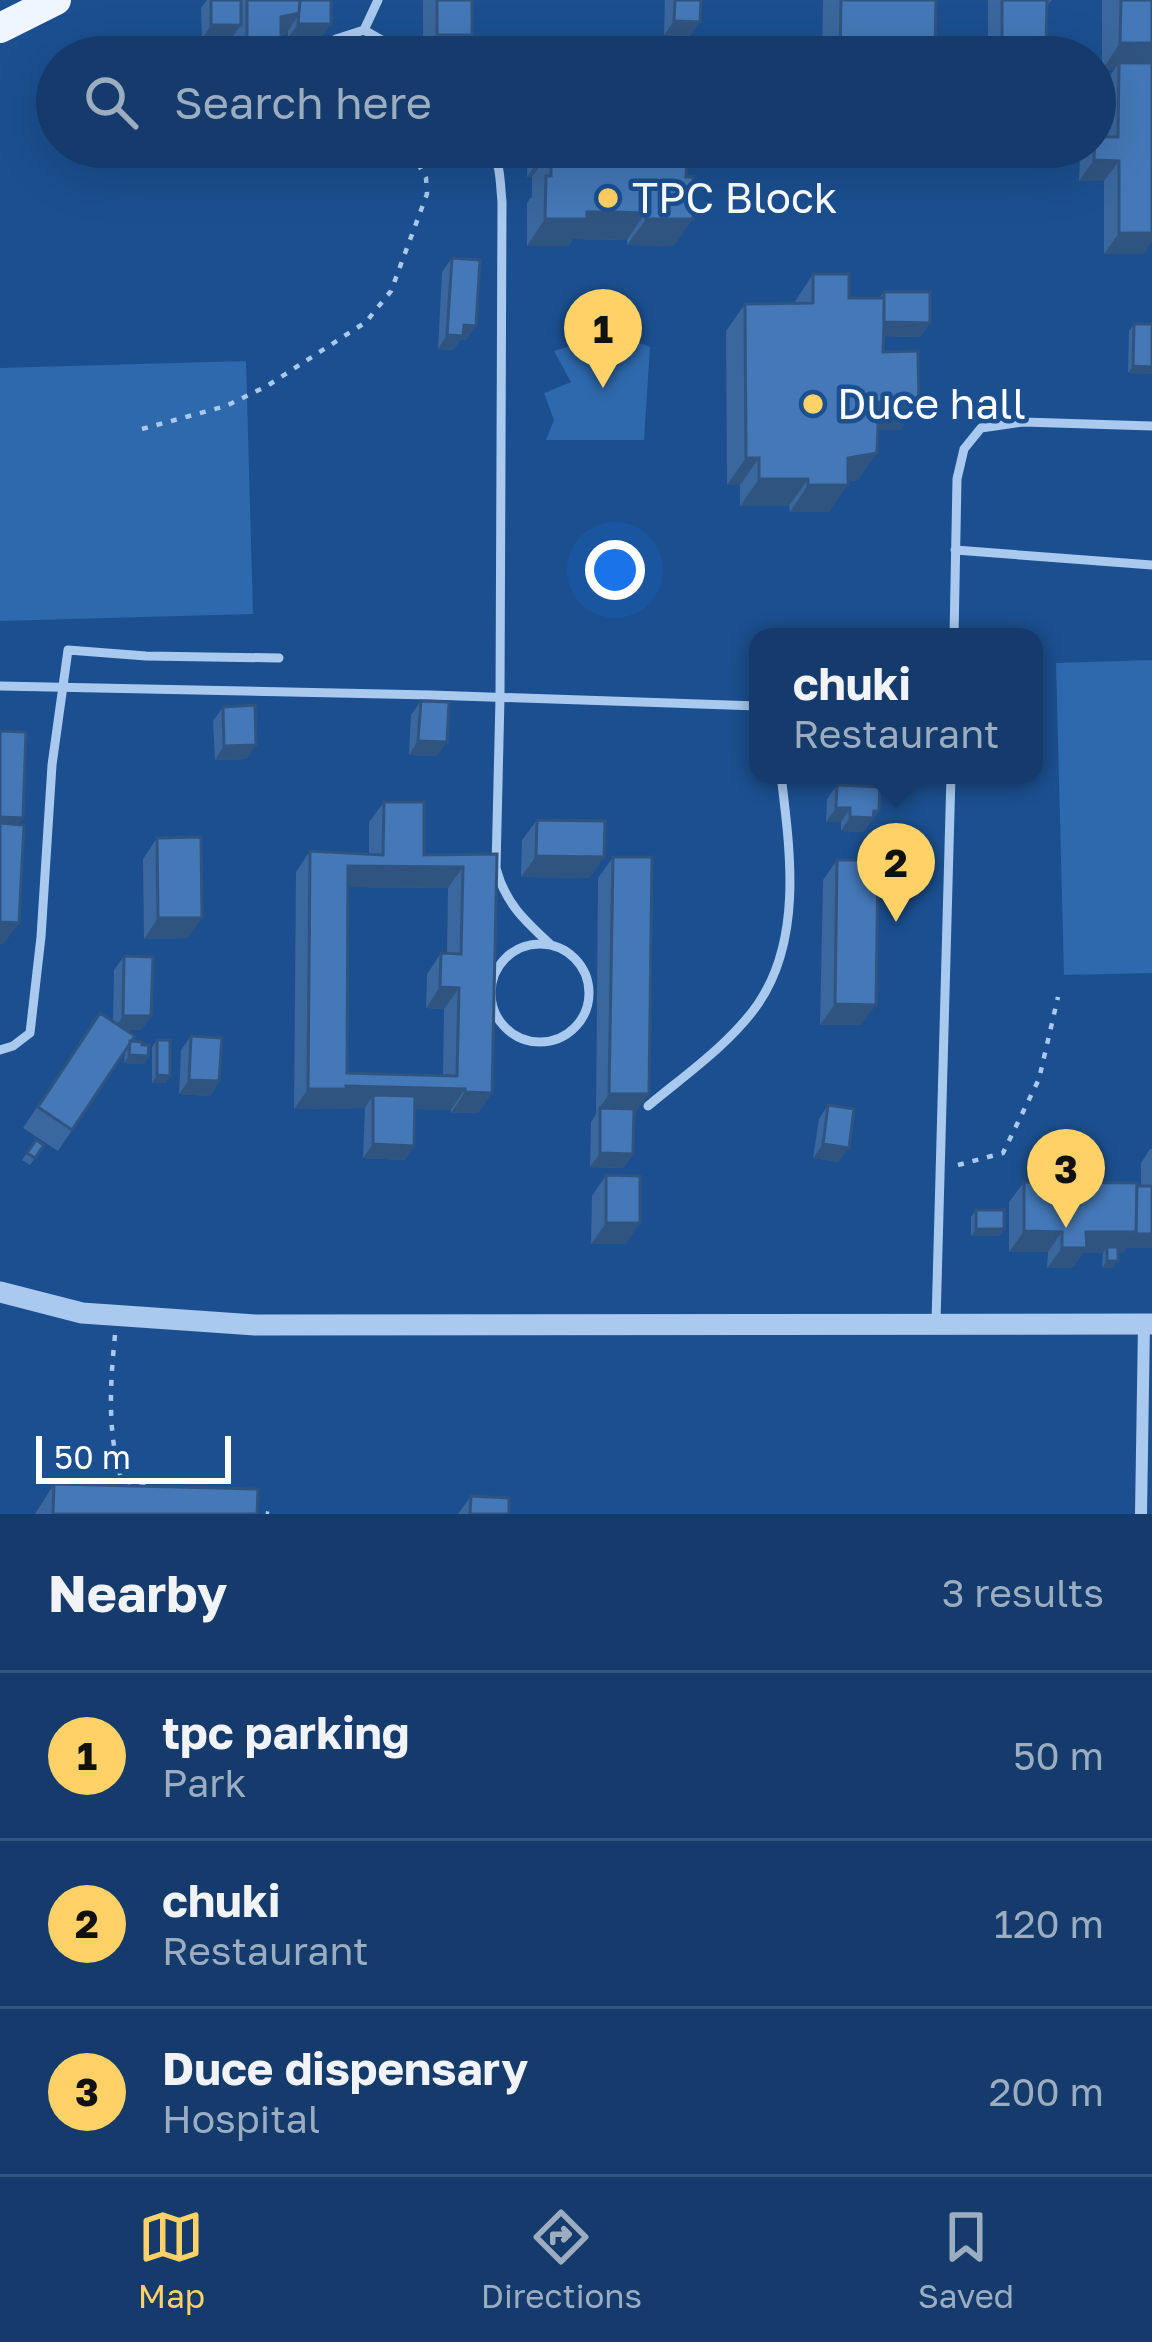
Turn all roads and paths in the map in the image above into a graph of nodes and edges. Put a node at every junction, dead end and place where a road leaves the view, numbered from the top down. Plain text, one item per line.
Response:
1 (56, 0) edge
2 (378, 0) edge
3 (0, 28) edge
4 (364, 30) junction
5 (345, 36) edge
6 (374, 36) edge
7 (421, 168) edge
8 (498, 168) edge
9 (1152, 426) edge
10 (142, 429) dead end
11 (955, 550) junction
12 (1152, 566) edge
13 (954, 628) edge
14 (279, 658) dead end
15 (0, 686) edge
16 (64, 686) junction
17 (500, 698) junction
18 (749, 706) edge
19 (782, 784) edge
20 (951, 784) edge
21 (550, 944) junction
22 (1058, 997) dead end
23 (0, 1050) edge
24 (648, 1106) edge
25 (940, 1169) junction
26 (0, 1292) edge
27 (116, 1317) junction
28 (936, 1322) junction
29 (1148, 1324) edge
30 (166, 1491) edge
31 (250, 1510) edge
32 (269, 1514) edge
33 (1141, 1514) edge

1 - 3 main road
2 - 4 lane
4 - 5 lane
4 - 6 lane
7 - 10 path
8 - 17 lane
9 - 11 lane
11 - 12 lane
11 - 13 lane
14 - 16 lane
15 - 16 lane
16 - 17 lane
16 - 23 lane
17 - 18 lane
17 - 21 lane
19 - 24 lane
20 - 25 lane
21 - 21 lane
22 - 25 path
25 - 28 lane
26 - 27 street
27 - 28 street
27 - 30 path
28 - 29 street
29 - 33 street
31 - 32 path

